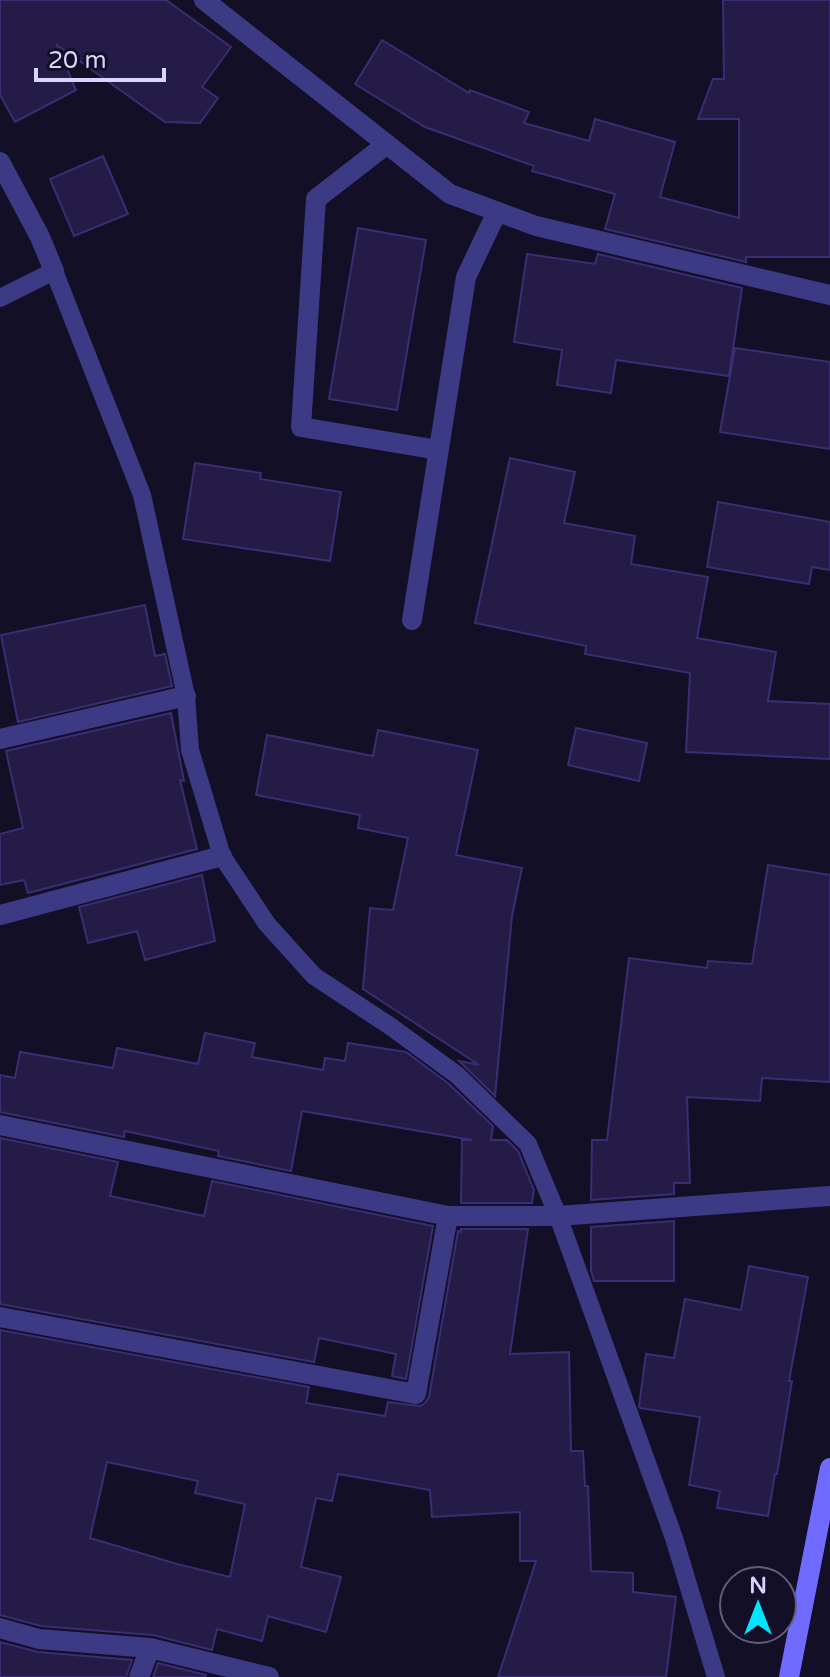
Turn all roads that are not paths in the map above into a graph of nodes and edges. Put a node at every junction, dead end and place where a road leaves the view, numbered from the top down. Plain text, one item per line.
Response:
1 (204, 0) edge
2 (387, 144) junction
3 (0, 162) edge
4 (497, 212) junction
5 (54, 271) junction
6 (830, 295) edge
7 (0, 298) edge
8 (438, 450) junction
9 (412, 620) dead end
10 (186, 696) junction
11 (0, 739) edge
12 (222, 856) junction
13 (0, 915) edge
14 (0, 1125) edge
15 (830, 1196) edge
16 (448, 1216) junction
17 (558, 1216) junction
18 (0, 1317) edge
19 (830, 1470) edge
20 (0, 1628) edge
21 (150, 1648) junction
22 (139, 1677) edge
23 (269, 1677) edge
24 (716, 1677) edge
25 (789, 1677) edge

1 - 2 street
2 - 4 street
2 - 8 street
3 - 5 street
4 - 6 street
4 - 8 street
5 - 7 lane
5 - 10 lane
8 - 9 street
10 - 11 street
10 - 12 lane
12 - 13 street
12 - 17 lane
14 - 16 street
15 - 17 street
16 - 17 street
16 - 18 street
17 - 24 lane
19 - 25 main road
20 - 21 street
21 - 22 street
21 - 23 street

